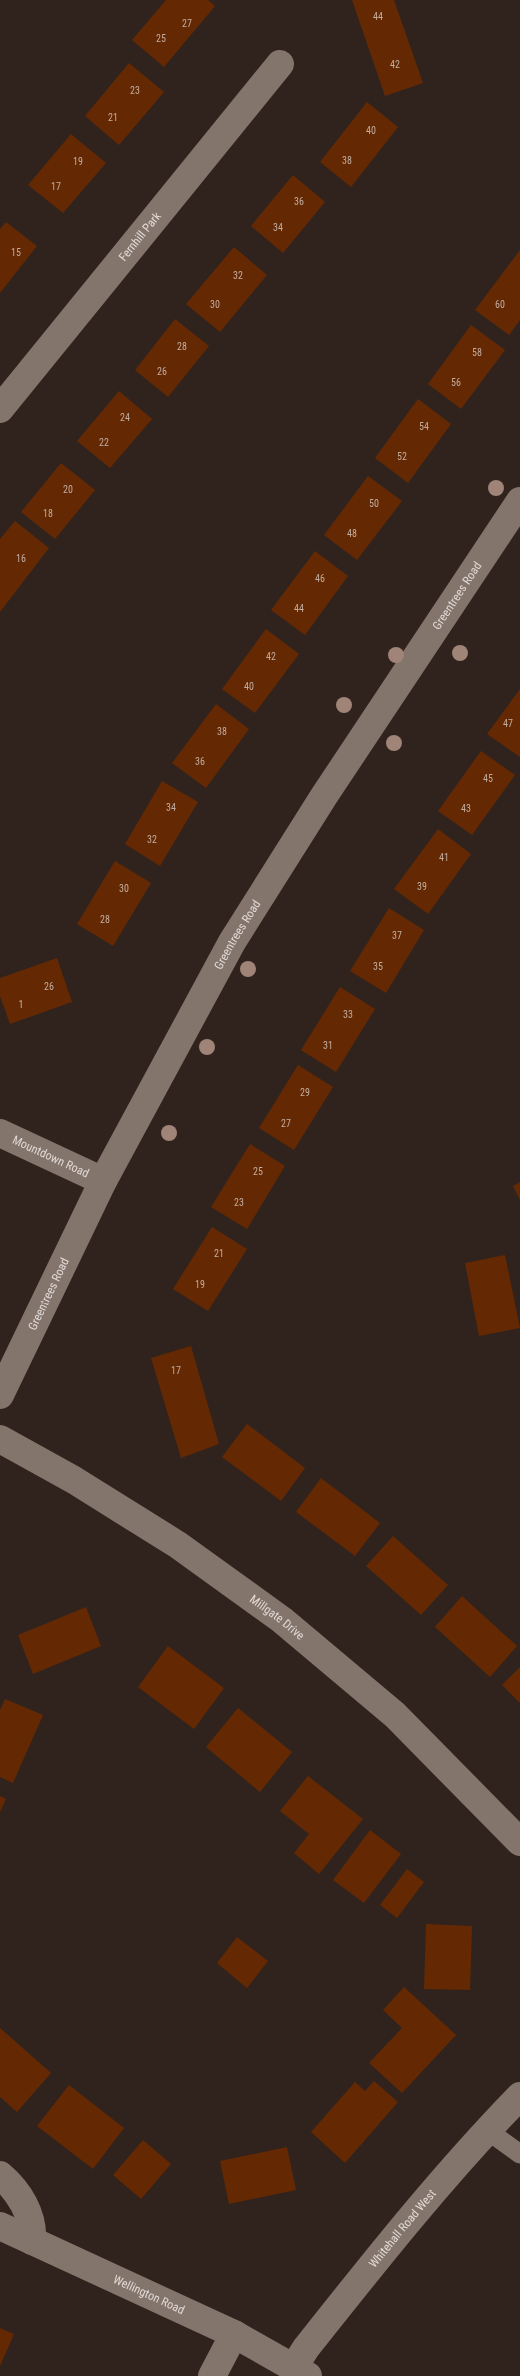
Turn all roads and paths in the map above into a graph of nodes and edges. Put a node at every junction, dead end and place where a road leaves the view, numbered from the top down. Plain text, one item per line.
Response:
1 (280, 64) dead end
2 (0, 409) edge
3 (520, 501) edge
4 (0, 1133) edge
5 (103, 1181) junction
6 (0, 1395) edge
7 (0, 1439) edge
8 (520, 1842) edge
9 (520, 2096) edge
10 (487, 2130) junction
11 (520, 2154) edge
12 (0, 2175) edge
13 (0, 2226) edge
14 (32, 2241) junction
15 (234, 2334) junction
16 (301, 2372) edge
17 (212, 2376) edge

1 - 2 street, Fernhill Park
3 - 5 street, Greentrees Road
4 - 5 street, Mountdown Road
5 - 6 street, Greentrees Road
7 - 8 street, Millgate Drive
9 - 10 street, Whitehall Road West
10 - 11 lane
10 - 16 street, Whitehall Road West
12 - 14 street
13 - 14 street, Wellington Road
14 - 15 street, Wellington Road
15 - 16 street, Wellington Road
15 - 17 street

